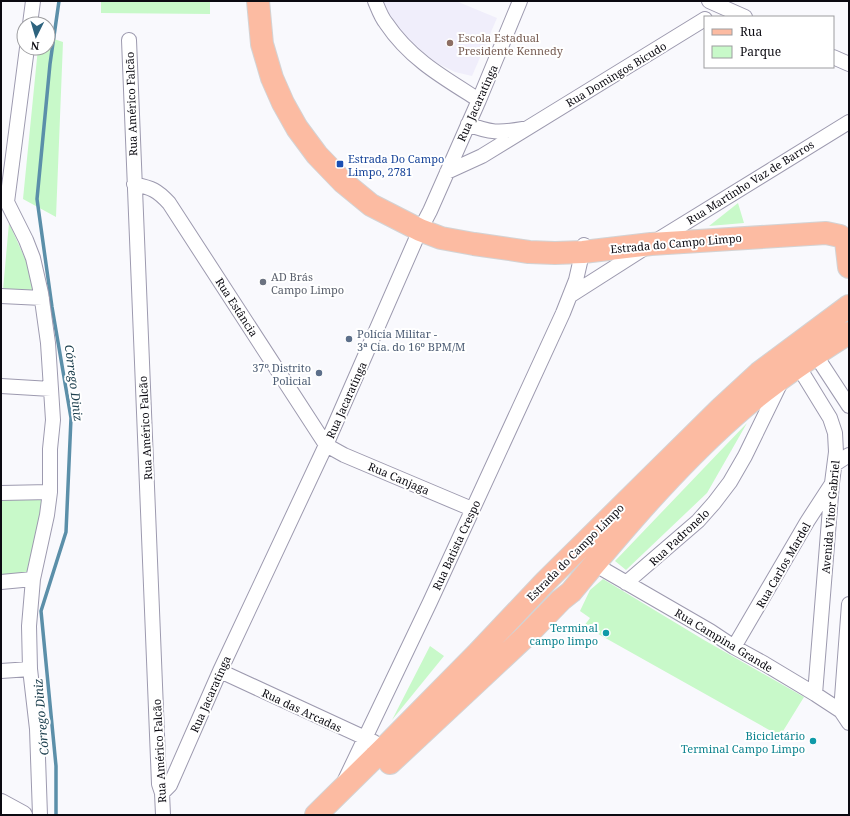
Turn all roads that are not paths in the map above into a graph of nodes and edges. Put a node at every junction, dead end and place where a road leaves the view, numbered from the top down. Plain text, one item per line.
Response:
1 (33, 1) edge
2 (258, 1) edge
3 (375, 1) edge
4 (520, 1) edge
5 (709, 1) edge
6 (728, 4) edge
7 (31, 16) edge
8 (710, 16) edge
9 (744, 16) edge
10 (704, 20) edge
11 (129, 40) dead end
12 (26, 56) edge
13 (834, 57) edge
14 (849, 64) edge
15 (479, 100) junction
16 (849, 122) edge
17 (468, 124) junction
18 (527, 128) junction
19 (447, 172) junction
20 (134, 184) junction
21 (4, 202) edge
22 (420, 230) junction
23 (848, 237) edge
24 (657, 240) junction
25 (584, 247) junction
26 (849, 267) edge
27 (570, 295) junction
28 (1, 296) edge
29 (42, 298) junction
30 (849, 306) edge
31 (849, 333) edge
32 (798, 357) junction
33 (1, 386) edge
34 (51, 389) junction
35 (759, 396) junction
36 (849, 406) edge
37 (762, 424) junction
38 (326, 445) junction
39 (849, 454) edge
40 (835, 464) junction
41 (832, 482) junction
42 (50, 492) junction
43 (1, 493) edge
44 (472, 509) junction
45 (582, 546) junction
46 (594, 564) junction
47 (33, 579) junction
48 (1, 582) edge
49 (626, 583) junction
50 (571, 592) junction
51 (849, 604) edge
52 (734, 648) junction
53 (30, 669) junction
54 (1, 671) edge
55 (220, 671) junction
56 (814, 694) junction
57 (841, 711) junction
58 (849, 723) edge
59 (365, 739) junction
60 (386, 747) junction
61 (162, 793) junction
62 (339, 793) junction
63 (1, 803) edge
64 (23, 815) edge
65 (40, 815) edge
66 (163, 815) edge
67 (316, 815) edge
68 (336, 815) edge

1 - 7 street
2 - 22 main road, Estrada do Campo Limpo
3 - 15 street
4 - 15 street, Rua Jacaratinga
5 - 6 street
6 - 8 street
6 - 9 street
10 - 18 street, Rua Domingos Bicudo
11 - 20 street, Rua Américo Falcão
12 - 21 street
13 - 14 street
15 - 17 street, Rua Jacaratinga
16 - 24 street, Rua Martinho Vaz de Barros
17 - 18 street, Rua Domingos Bicudo
17 - 19 street, Rua Jacaratinga
18 - 19 street, Rua Domingos Bicudo
19 - 22 street, Rua Jacaratinga
20 - 38 street, Rua Estância
20 - 61 street, Rua Américo Falcão
21 - 29 street
22 - 25 main road, Estrada do Campo Limpo
22 - 38 street, Rua Jacaratinga
23 - 24 main road, Estrada do Campo Limpo
23 - 26 main road
24 - 25 main road, Estrada do Campo Limpo
24 - 27 street
25 - 27 street, Rua Batista Crespo
27 - 44 street, Rua Batista Crespo
28 - 29 street
29 - 34 street
30 - 32 main road, Estrada do Campo Limpo
31 - 32 main road, Estrada do Campo Limpo
32 - 35 main road, Estrada do Campo Limpo
32 - 36 street
32 - 37 street, Rua Padronelo
32 - 40 street, Avenida Vitor Gabriel
32 - 45 main road, Estrada do Campo Limpo
33 - 34 street
34 - 42 street
35 - 37 street, Rua Padronelo
35 - 46 main road, Estrada do Campo Limpo
37 - 49 street, Rua Padronelo
38 - 44 street, Rua Canjaga
38 - 55 street, Rua Jacaratinga
39 - 40 street
40 - 41 street, Avenida Vitor Gabriel
41 - 52 street, Rua Carlos Mardel
41 - 56 street, Avenida Vitor Gabriel
42 - 43 street
42 - 47 street
44 - 59 street, Rua Batista Crespo
45 - 50 main road
45 - 60 main road, Estrada do Campo Limpo
46 - 49 street, Rua Campina Grande
46 - 50 main road, Estrada do Campo Limpo
47 - 48 street
47 - 53 street
49 - 52 street, Rua Campina Grande
50 - 68 main road, Estrada do Campo Limpo
51 - 57 street
52 - 56 street, Rua Campina Grande
53 - 54 street
53 - 65 street
55 - 59 street, Rua das Arcadas
55 - 61 street, Rua Jacaratinga
56 - 57 street, Rua Campina Grande
57 - 58 street, Rua Campina Grande
59 - 60 street, Rua das Arcadas
59 - 62 street, Rua Batista Crespo
60 - 62 main road, Estrada do Campo Limpo
61 - 66 street, Rua Américo Falcão
62 - 67 main road, Estrada do Campo Limpo
63 - 64 street

